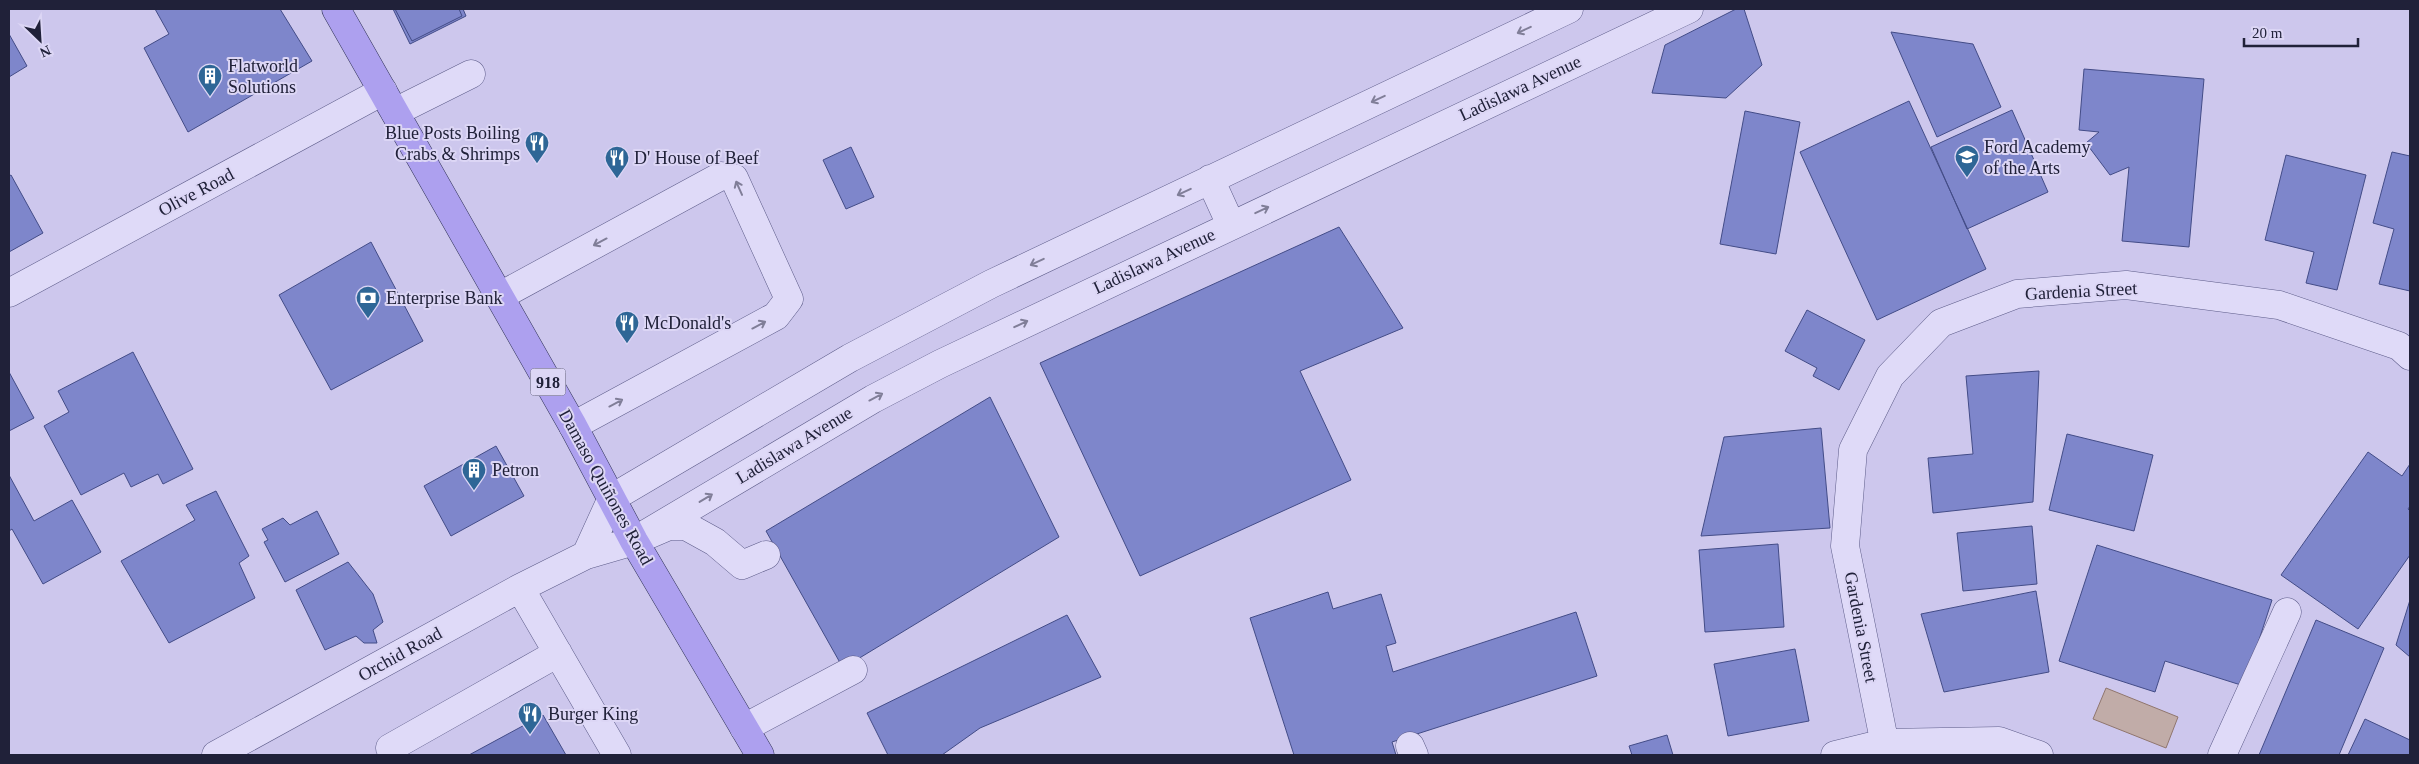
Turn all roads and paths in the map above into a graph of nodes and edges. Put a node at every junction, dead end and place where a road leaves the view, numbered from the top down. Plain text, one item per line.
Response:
1 (336, 9) edge
2 (1568, 9) edge
3 (1689, 9) edge
4 (471, 74) dead end
5 (389, 101) junction
6 (1210, 179) junction
7 (1231, 225) junction
8 (9, 293) edge
9 (500, 296) junction
10 (2410, 356) edge
11 (573, 426) junction
12 (612, 498) junction
13 (634, 541) junction
14 (766, 555) dead end
15 (586, 556) junction
16 (520, 588) junction
17 (2287, 612) dead end
18 (558, 653) junction
19 (853, 670) dead end
20 (744, 728) junction
21 (1886, 749) edge
22 (216, 755) edge
23 (394, 755) edge
24 (617, 755) edge
25 (760, 755) edge
26 (1835, 755) edge
27 (2039, 755) edge
28 (2222, 755) edge

1 - 5 main road, Damaso Quiñones Road / 918
2 -> 6 street
7 -> 3 street, Ladislawa Avenue
4 - 5 street, Olive Road
5 - 8 street, Olive Road
5 - 9 main road, Damaso Quiñones Road / 918
6 - 7 street
6 -> 12 street
13 -> 7 street, Ladislawa Avenue
9 - 11 main road, Damaso Quiñones Road / 918
11 -> 9 street
10 - 21 street, Gardenia Street
11 - 12 main road, Damaso Quiñones Road / 918
12 - 13 main road, Damaso Quiñones Road / 918
12 - 15 street
13 - 14 street
13 - 15 street, Orchid Road
13 - 20 main road, Damaso Quiñones Road / 918
15 - 16 street, Orchid Road
16 - 18 street
16 - 22 street, Orchid Road
17 - 28 street
18 - 23 street
18 - 24 street
19 - 20 street
20 - 25 main road, Damaso Quiñones Road / 918
21 - 26 street
21 - 27 street

